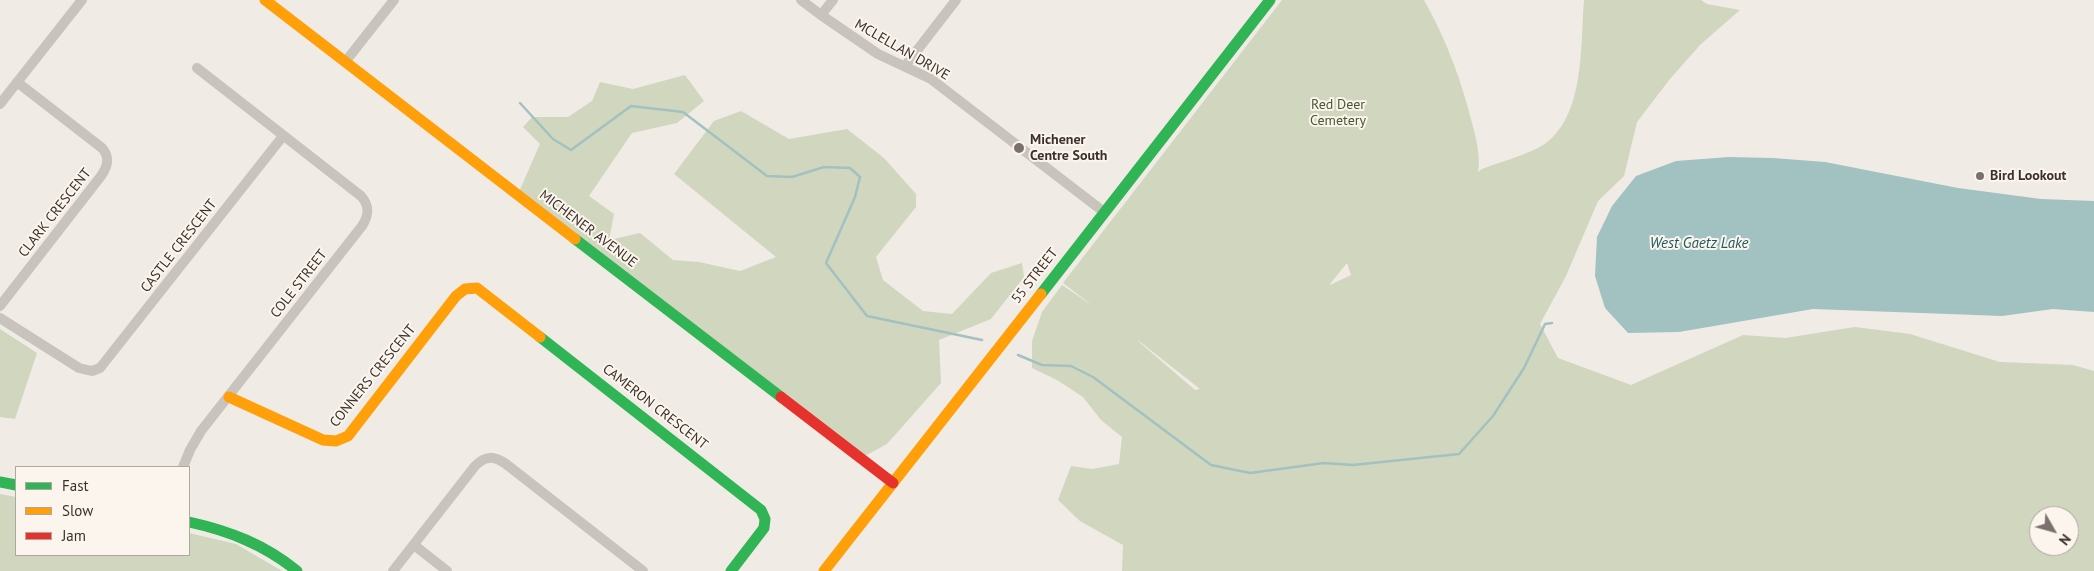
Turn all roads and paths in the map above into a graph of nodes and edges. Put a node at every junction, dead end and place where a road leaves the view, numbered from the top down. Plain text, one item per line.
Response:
1 (82, 0) edge
2 (265, 0) edge
3 (394, 0) edge
4 (801, 0) edge
5 (833, 0) edge
6 (956, 0) edge
7 (1270, 0) edge
8 (821, 15) junction
9 (345, 62) junction
10 (905, 66) junction
11 (197, 68) dead end
12 (17, 82) junction
13 (0, 104) edge
14 (283, 136) junction
15 (1104, 212) junction
16 (471, 288) joint
17 (0, 306) edge
18 (0, 318) edge
19 (229, 396) junction
20 (183, 466) edge
21 (0, 482) edge
22 (893, 483) junction
23 (15, 485) edge
24 (190, 522) edge
25 (414, 545) junction
26 (297, 571) edge
27 (393, 571) edge
28 (447, 571) edge
29 (643, 571) edge
30 (731, 571) edge
31 (824, 571) edge

1 - 12 street
2 - 9 street, MICHENER AVENUE
3 - 9 street
4 - 8 street, MCLELLAN DRIVE
5 - 8 street
6 - 10 street
7 - 15 street, 55 STREET
8 - 10 street, MCLELLAN DRIVE
9 - 22 street, MICHENER AVENUE
10 - 15 street, MCLELLAN DRIVE
11 - 14 street
12 - 13 street
12 - 17 street, CLARK CRESCENT
14 - 18 street, CASTLE CRESCENT
14 - 19 street, COLE STREET
15 - 22 street, 55 STREET
16 - 19 street, CONNERS CRESCENT
16 - 30 street, CAMERON CRESCENT
19 - 20 street, COLE STREET
21 - 23 street
22 - 31 street, 55 STREET
24 - 26 street
25 - 27 street
25 - 28 street
25 - 29 street

